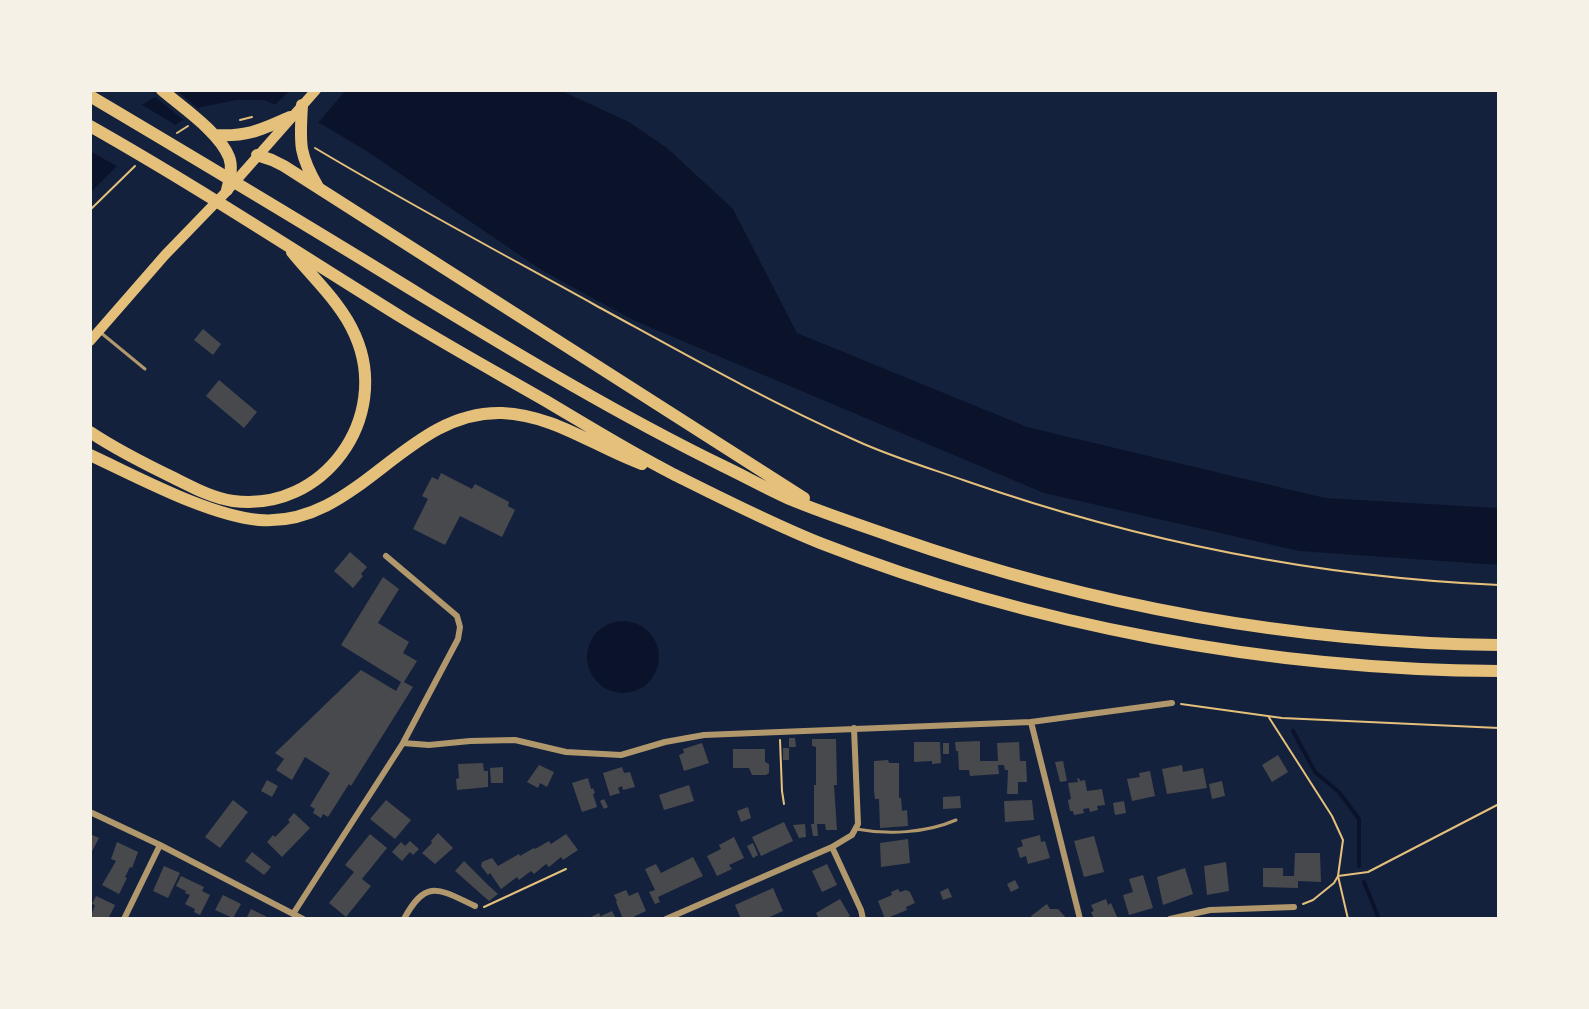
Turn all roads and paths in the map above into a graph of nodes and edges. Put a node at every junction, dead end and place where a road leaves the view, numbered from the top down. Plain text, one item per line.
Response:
1 (162, 90) edge
2 (316, 90) edge
3 (90, 96) edge
4 (302, 105) junction
5 (291, 117) joint
6 (90, 126) edge
7 (270, 132) junction
8 (214, 135) junction
9 (314, 148) dead end
10 (257, 155) junction
11 (125, 174) dead end
12 (227, 190) junction
13 (320, 191) junction
14 (90, 210) edge
15 (284, 242) junction
16 (99, 330) junction
17 (90, 341) edge
18 (145, 369) dead end
19 (90, 432) edge
20 (90, 455) edge
21 (674, 475) junction
22 (830, 514) junction
23 (386, 556) dead end
24 (1499, 585) edge
25 (1499, 645) edge
26 (1499, 671) edge
27 (1172, 703) joint
28 (1268, 716) junction
29 (1031, 722) junction
30 (854, 728) junction
31 (1499, 728) edge
32 (780, 731) junction
33 (403, 743) junction
34 (784, 804) dead end
35 (1499, 804) edge
36 (90, 812) edge
37 (956, 820) dead end
38 (856, 829) junction
39 (160, 845) junction
40 (832, 847) junction
41 (566, 869) dead end
42 (1338, 876) junction
43 (475, 906) joint
44 (1294, 907) joint
45 (293, 914) junction
46 (124, 919) edge
47 (303, 919) edge
48 (404, 919) edge
49 (666, 919) edge
50 (863, 919) edge
51 (1080, 919) edge
52 (1170, 919) edge
53 (1348, 919) edge

1 - 8 highway
2 - 4 main road
3 - 22 highway
4 - 5 main road
4 - 13 highway
5 - 7 highway
6 - 15 highway
7 - 8 highway
7 - 10 main road
8 - 12 highway
9 - 24 path
10 - 12 main road
10 - 13 highway
11 - 14 path
12 - 16 main road
13 - 22 highway
15 - 19 highway
15 - 21 highway
16 - 17 main road
16 - 18 lane
20 - 21 highway
21 - 26 highway
22 - 25 highway
23 - 33 street
27 - 28 path
27 - 29 street
28 - 31 path
28 - 42 path
29 - 30 street
29 - 51 street
30 - 32 street
30 - 38 street
32 - 33 street
32 - 34 path
33 - 45 street
35 - 42 path
36 - 39 street
37 - 38 lane
38 - 40 street
39 - 45 street
39 - 46 street
40 - 49 street
40 - 50 street
41 - 43 path
42 - 44 path
42 - 53 path
43 - 48 street
44 - 52 street
45 - 47 street

